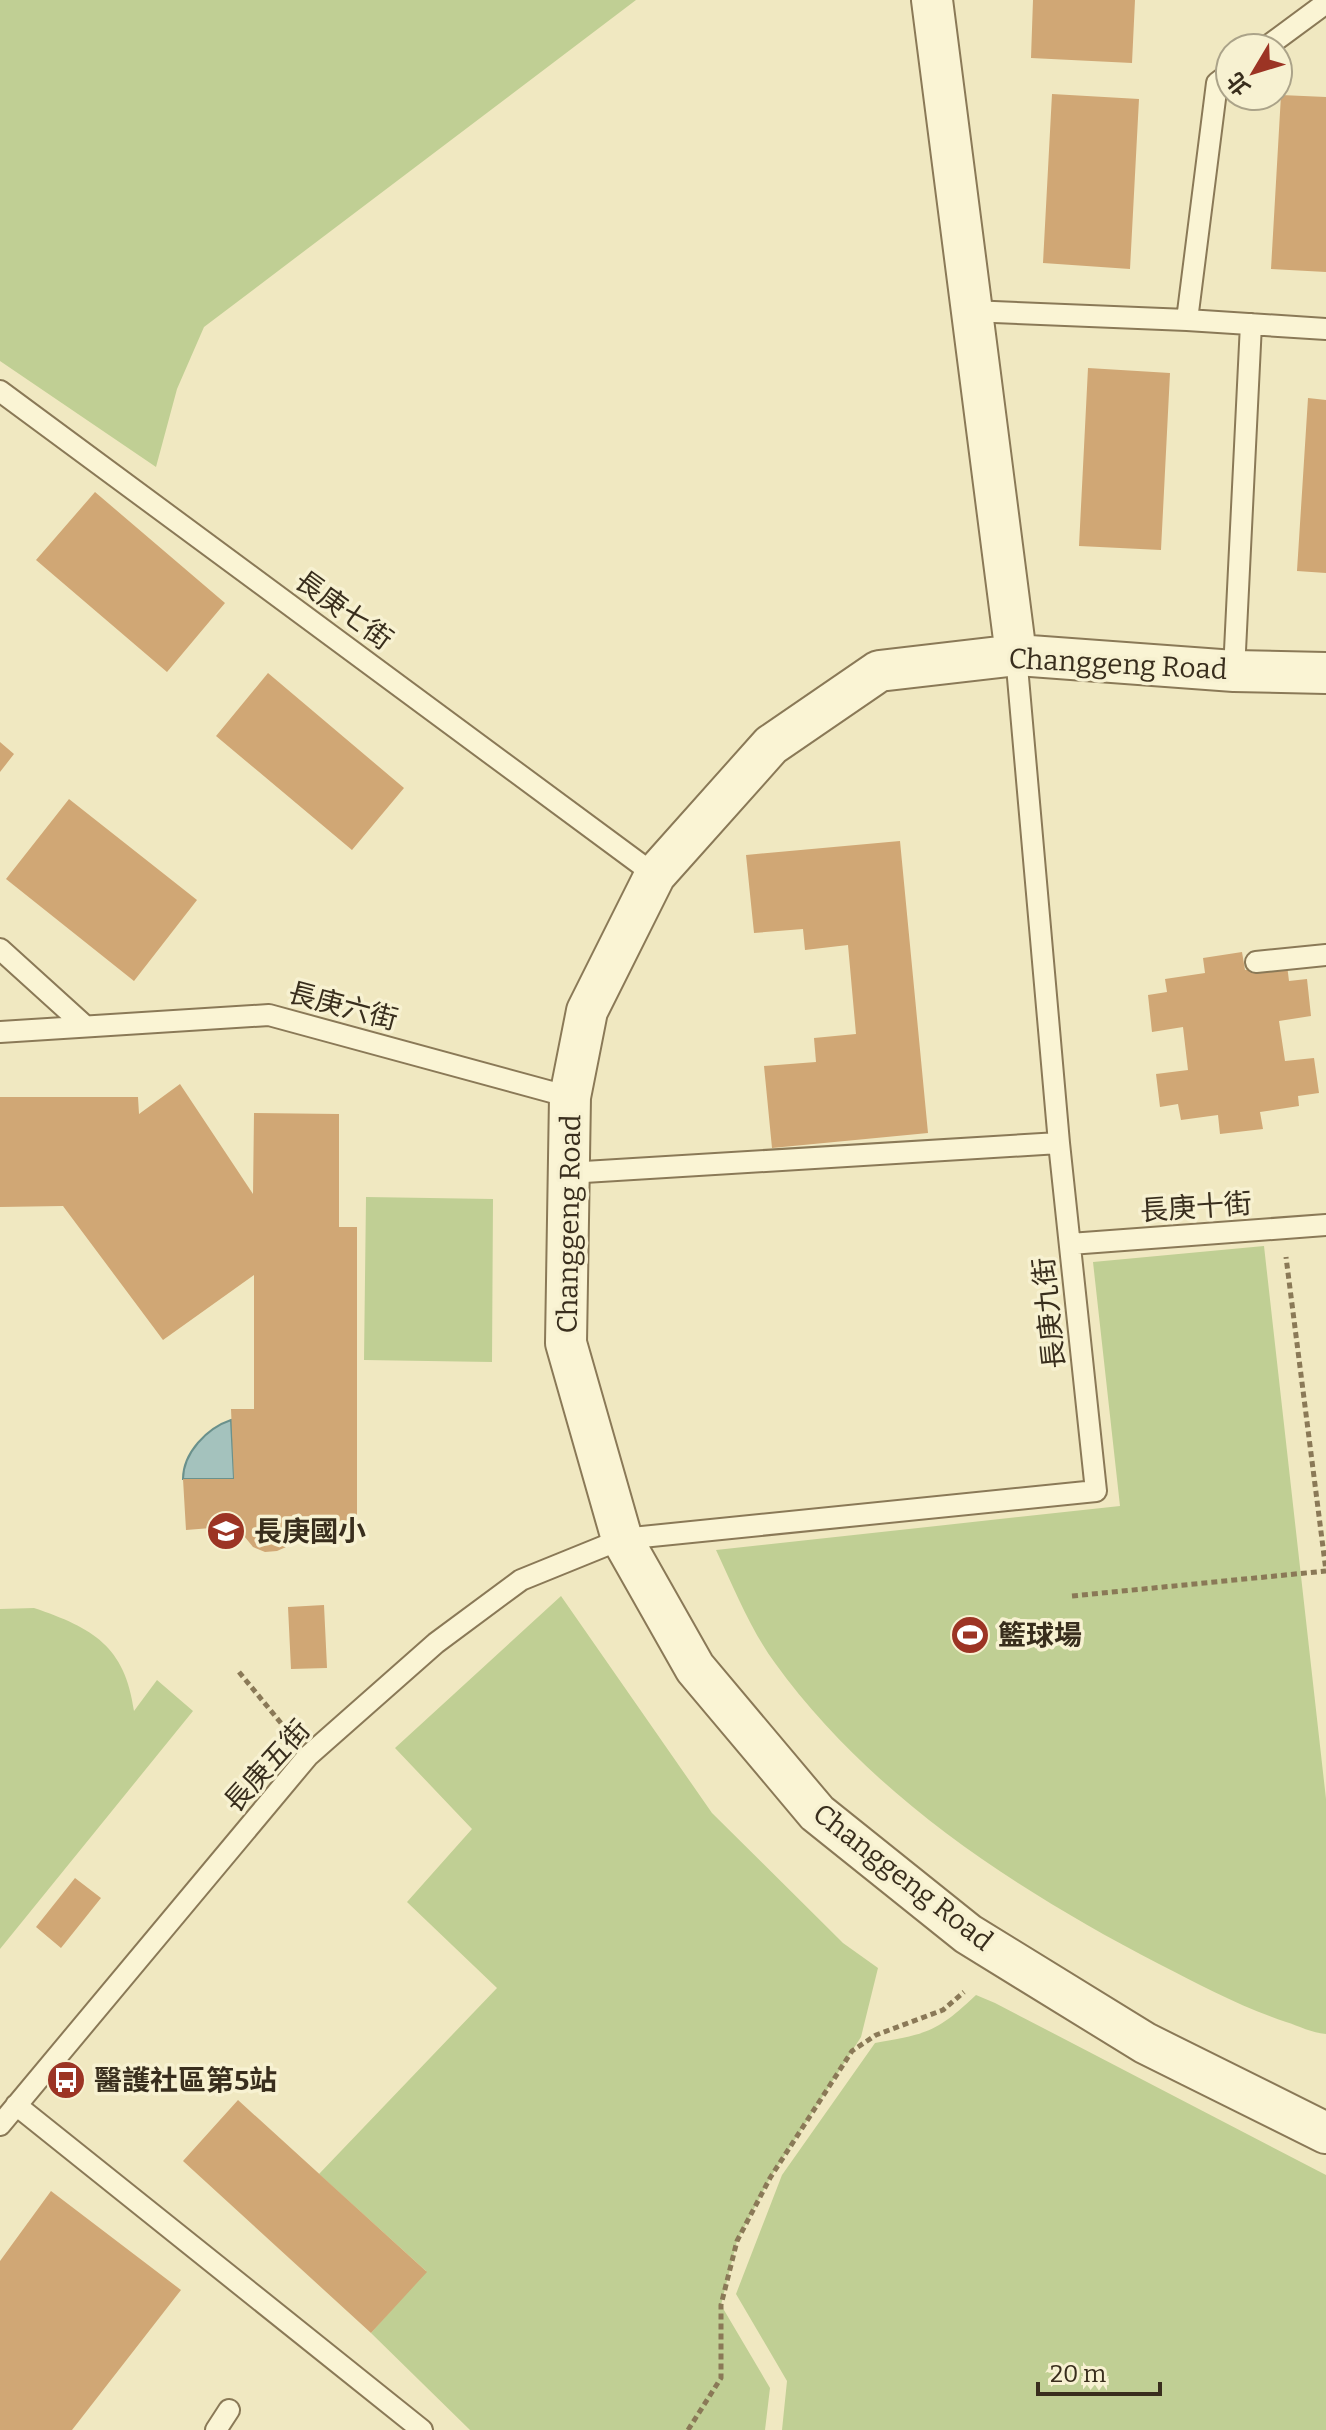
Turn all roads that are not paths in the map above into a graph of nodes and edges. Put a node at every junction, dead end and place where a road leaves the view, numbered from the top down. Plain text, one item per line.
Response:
1 (932, 0) edge
2 (1326, 3) edge
3 (1287, 32) edge
4 (1214, 107) edge
5 (970, 311) junction
6 (1187, 320) junction
7 (1251, 324) junction
8 (1326, 329) edge
9 (0, 391) edge
10 (1016, 655) junction
11 (1234, 671) junction
12 (1326, 673) edge
13 (655, 875) junction
14 (0, 949) edge
15 (1326, 955) edge
16 (1256, 962) dead end
17 (85, 1026) junction
18 (0, 1032) edge
19 (570, 1097) junction
20 (1059, 1143) junction
21 (568, 1173) junction
22 (1326, 1225) edge
23 (1070, 1244) junction
24 (622, 1539) junction
25 (16, 2105) junction
26 (0, 2125) edge
27 (1326, 2133) edge
28 (229, 2410) dead end
29 (216, 2430) edge
30 (422, 2430) edge

1 - 5 street
2 - 3 lane
4 - 6 lane
5 - 6 lane
5 - 10 street
6 - 7 lane
7 - 8 lane
7 - 11 lane
9 - 13 lane, 長庚七街
10 - 11 street, Changgeng Road
10 - 13 street, Changgeng Road
10 - 20 lane, 長庚九街
11 - 12 street, Changgeng Road
13 - 19 street, Changgeng Road
14 - 17 lane
15 - 16 lane
17 - 18 lane, 長庚六街
17 - 19 lane, 長庚六街
19 - 21 street, Changgeng Road
20 - 21 lane
20 - 23 lane, 長庚九街
21 - 24 street, Changgeng Road
22 - 23 lane, 長庚十街
23 - 24 lane, 長庚九街
24 - 25 lane, 長庚五街
24 - 27 street, Changgeng Road
25 - 26 lane, 長庚五街
25 - 30 lane
28 - 29 lane

